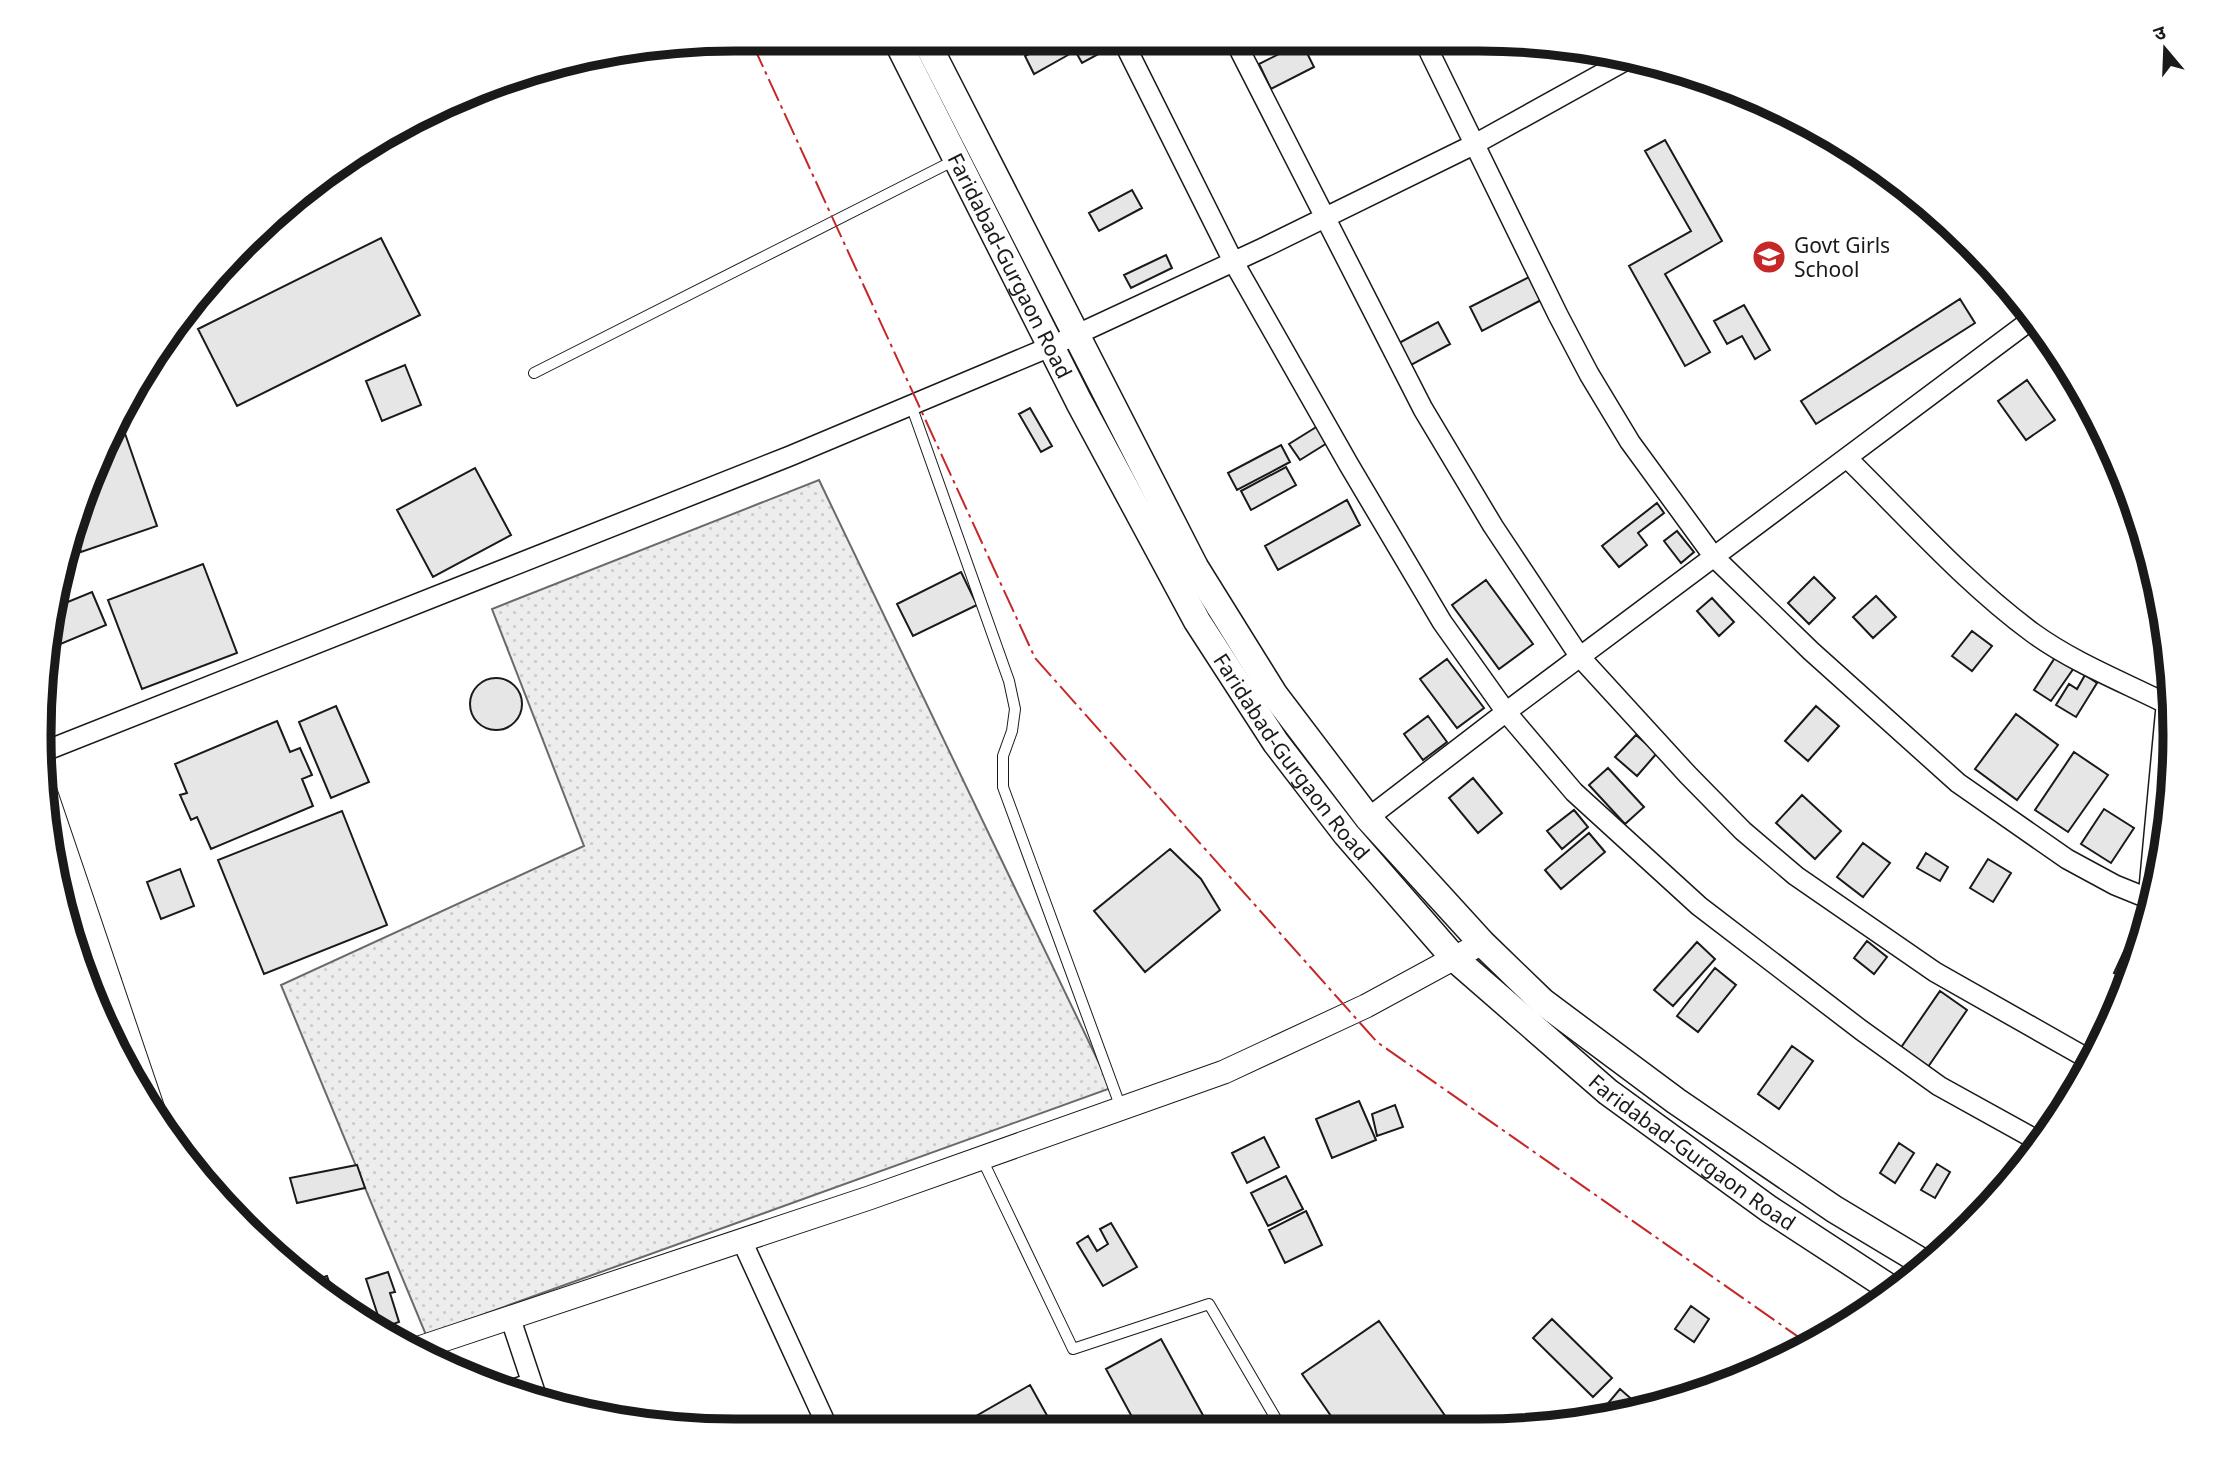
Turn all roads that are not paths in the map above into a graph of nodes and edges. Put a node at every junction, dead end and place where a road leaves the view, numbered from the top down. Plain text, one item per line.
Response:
1 (903, 51) edge
2 (931, 51) edge
3 (1128, 51) edge
4 (1241, 51) edge
5 (1429, 51) edge
6 (1612, 64) edge
7 (1475, 144) junction
8 (957, 159) junction
9 (1324, 216) junction
10 (1233, 261) junction
11 (2026, 324) edge
12 (1063, 340) junction
13 (534, 373) dead end
14 (911, 405) junction
15 (1847, 458) junction
16 (1714, 557) junction
17 (1580, 657) junction
18 (2162, 702) edge
19 (1506, 712) junction
20 (2163, 730) edge
21 (51, 749) edge
22 (1368, 818) junction
23 (2155, 839) edge
24 (69, 889) edge
25 (2144, 896) edge
26 (1482, 943) junction
27 (1454, 958) junction
28 (101, 984) edge
29 (123, 1042) edge
30 (2083, 1056) edge
31 (1121, 1109) junction
32 (2032, 1138) edge
33 (982, 1158) junction
34 (742, 1241) junction
35 (1918, 1259) edge
36 (1886, 1285) edge
37 (510, 1317) junction
38 (426, 1346) edge
39 (534, 1389) edge
40 (824, 1419) edge
41 (1276, 1419) edge

1 - 8 main road, Faridabad-Gurgaon Road
2 - 12 main road, Faridabad-Gurgaon Road
3 - 10 street
4 - 9 street
5 - 7 street
6 - 7 street
7 - 9 street
7 - 16 street
8 - 12 main road, Faridabad-Gurgaon Road
8 - 13 lane
9 - 10 street
9 - 17 street
10 - 12 street
10 - 19 street
11 - 15 street
12 - 14 street
12 - 22 main road, Faridabad-Gurgaon Road
12 - 27 main road, Faridabad-Gurgaon Road
14 - 21 street
14 - 31 lane
15 - 16 street
15 - 18 street
16 - 17 street
16 - 25 street
17 - 19 street
17 - 30 street
19 - 22 street
19 - 32 street
20 - 23 street
22 - 26 main road, Faridabad-Gurgaon Road
24 - 28 street
26 - 27 street
26 - 35 main road, Faridabad-Gurgaon Road
27 - 31 street
27 - 36 main road, Faridabad-Gurgaon Road
28 - 29 street
31 - 33 street
33 - 34 street
33 - 41 lane
34 - 37 street
34 - 40 street
37 - 38 street
37 - 39 street

